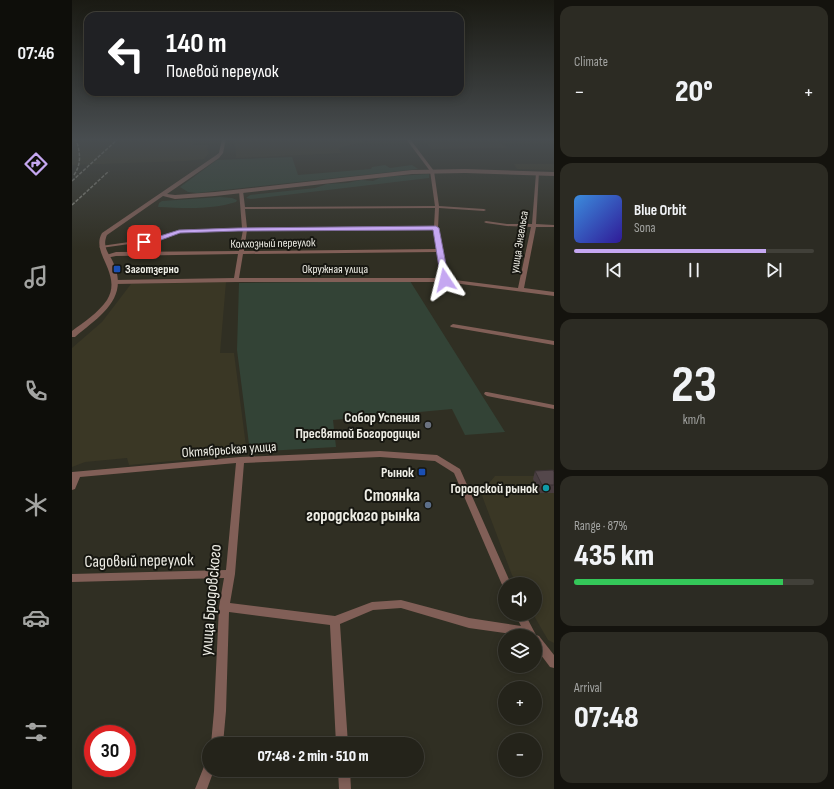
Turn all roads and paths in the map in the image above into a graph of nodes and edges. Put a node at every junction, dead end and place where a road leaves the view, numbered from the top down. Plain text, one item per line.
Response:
1 (190, 176) edge
2 (378, 176) edge
3 (433, 176) edge
4 (538, 176) edge
5 (175, 186) junction
6 (241, 191) junction
7 (165, 193) junction
8 (180, 193) junction
9 (195, 195) junction
10 (151, 202) junction
11 (437, 207) junction
12 (243, 208) junction
13 (484, 210) dead end
14 (486, 222) dead end
15 (534, 226) junction
16 (554, 226) edge
17 (436, 228) junction
18 (245, 230) junction
19 (101, 247) junction
20 (440, 250) junction
21 (242, 254) junction
22 (106, 256) junction
23 (236, 280) junction
24 (445, 280) junction
25 (115, 282) junction
26 (521, 289) junction
27 (554, 294) edge
28 (452, 326) dead end
29 (72, 335) edge
30 (554, 343) edge
31 (487, 394) dead end
32 (554, 407) edge
33 (240, 460) junction
34 (74, 475) edge
35 (72, 487) edge
36 (230, 574) junction
37 (503, 577) edge
38 (72, 578) edge
39 (224, 607) junction
40 (335, 621) junction
41 (498, 630) edge
42 (542, 648) edge
43 (554, 663) edge
44 (218, 737) edge
45 (342, 737) edge
46 (206, 777) edge
47 (344, 777) edge
48 (201, 789) edge
49 (345, 789) edge

1 - 5 street
2 - 6 street
3 - 11 street
4 - 15 street, улица Энгельса
5 - 7 street
5 - 8 street
6 - 9 street
6 - 12 street
7 - 8 street
7 - 9 street
7 - 10 street
8 - 9 street
9 - 10 street
10 - 19 street
11 - 12 street
11 - 13 street
11 - 17 street
12 - 18 street
14 - 15 street
15 - 16 street
15 - 26 street, улица Энгельса
17 - 18 street
17 - 20 street
18 - 19 street
18 - 21 street
19 - 22 street
20 - 21 street, Колхозный переулок
20 - 24 street
21 - 22 street, Колхозный переулок
21 - 23 street
22 - 25 street
23 - 24 street, Окружная улица
23 - 25 street, Окружная улица
24 - 26 street, Окружная улица
25 - 29 street
26 - 27 street, Окружная улица
28 - 30 street
31 - 32 street
33 - 34 street, Октябрьская улица
33 - 36 street, улица Бродовского
33 - 37 street, Октябрьская улица
34 - 35 street
36 - 38 street, Садовый переулок
36 - 39 street, улица Бродовского
39 - 40 street
39 - 44 street, улица Бродовского
40 - 41 street
40 - 45 street
42 - 43 street
46 - 48 street
47 - 49 street

